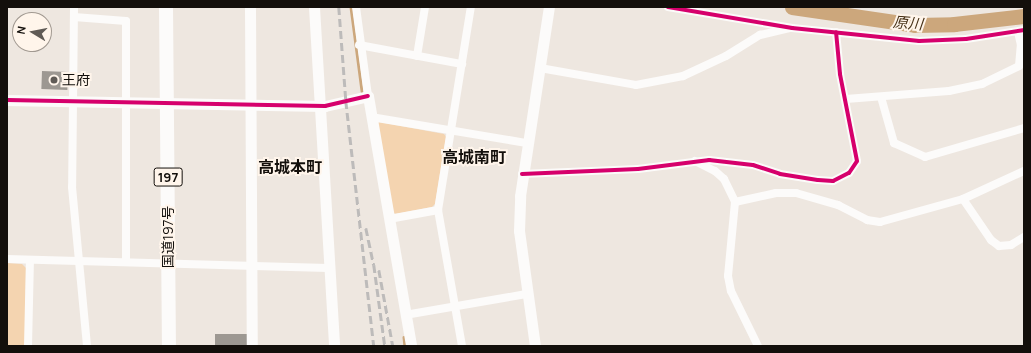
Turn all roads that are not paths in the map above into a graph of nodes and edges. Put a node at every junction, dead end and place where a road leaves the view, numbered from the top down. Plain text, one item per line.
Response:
1 (74, 7) edge
2 (166, 7) edge
3 (174, 7) edge
4 (250, 7) edge
5 (314, 7) edge
6 (356, 7) edge
7 (425, 7) edge
8 (471, 7) edge
9 (549, 7) edge
10 (668, 7) edge
11 (74, 17) junction
12 (792, 28) junction
13 (1021, 31) edge
14 (836, 32) junction
15 (360, 45) junction
16 (417, 56) junction
17 (462, 64) junction
18 (1021, 67) edge
19 (540, 68) junction
20 (368, 96) junction
21 (881, 97) junction
22 (846, 99) junction
23 (7, 100) edge
24 (72, 102) junction
25 (127, 104) junction
26 (170, 104) junction
27 (250, 105) junction
28 (319, 106) junction
29 (371, 117) junction
30 (1024, 128) edge
31 (451, 130) junction
32 (527, 143) junction
33 (694, 160) junction
34 (1024, 171) edge
35 (522, 174) junction
36 (963, 200) junction
37 (735, 202) junction
38 (438, 210) junction
39 (389, 219) junction
40 (1024, 237) edge
41 (7, 259) edge
42 (30, 260) junction
43 (78, 261) junction
44 (126, 262) junction
45 (172, 263) junction
46 (251, 265) junction
47 (328, 268) junction
48 (526, 294) junction
49 (455, 306) junction
50 (406, 315) junction
51 (28, 346) edge
52 (87, 346) edge
53 (169, 346) edge
54 (177, 346) edge
55 (252, 346) edge
56 (334, 346) edge
57 (411, 346) edge
58 (462, 346) edge
59 (535, 346) edge
60 (758, 346) edge

1 - 11 street
2 - 26 highway, 国道197号 / 197
3 - 26 highway, 国道197号 / 197
4 - 27 street
5 - 28 street
6 - 15 street
7 - 16 street
8 - 17 street
9 - 19 street
10 - 12 street
11 - 24 street
11 - 25 street
12 - 14 street
12 - 19 street
13 - 14 street
13 - 18 street
14 - 22 street
15 - 16 street
15 - 20 street
16 - 17 street
17 - 31 street
18 - 21 street
19 - 32 street
20 - 28 street
20 - 29 street
21 - 22 street
21 - 30 street
22 - 33 street
23 - 24 street
24 - 25 street
24 - 43 street
25 - 26 street
25 - 44 street
26 - 27 street
26 - 45 highway, 国道197号 / 197
27 - 28 street
27 - 46 street
28 - 47 street
29 - 31 street
29 - 39 street
31 - 32 street
31 - 38 street
32 - 35 street
33 - 35 street
33 - 37 street
34 - 36 street
35 - 48 street
36 - 37 street
36 - 40 street
37 - 60 street
38 - 39 street
38 - 49 street
39 - 50 street
41 - 42 street
42 - 43 street
42 - 51 street
43 - 44 street
43 - 52 street
44 - 45 street
45 - 46 street
45 - 53 highway, 国道197号 / 197
45 - 54 highway, 国道197号 / 197
46 - 47 street
46 - 55 street
47 - 56 street
48 - 49 street
48 - 59 street
49 - 50 street
49 - 58 street
50 - 57 street

